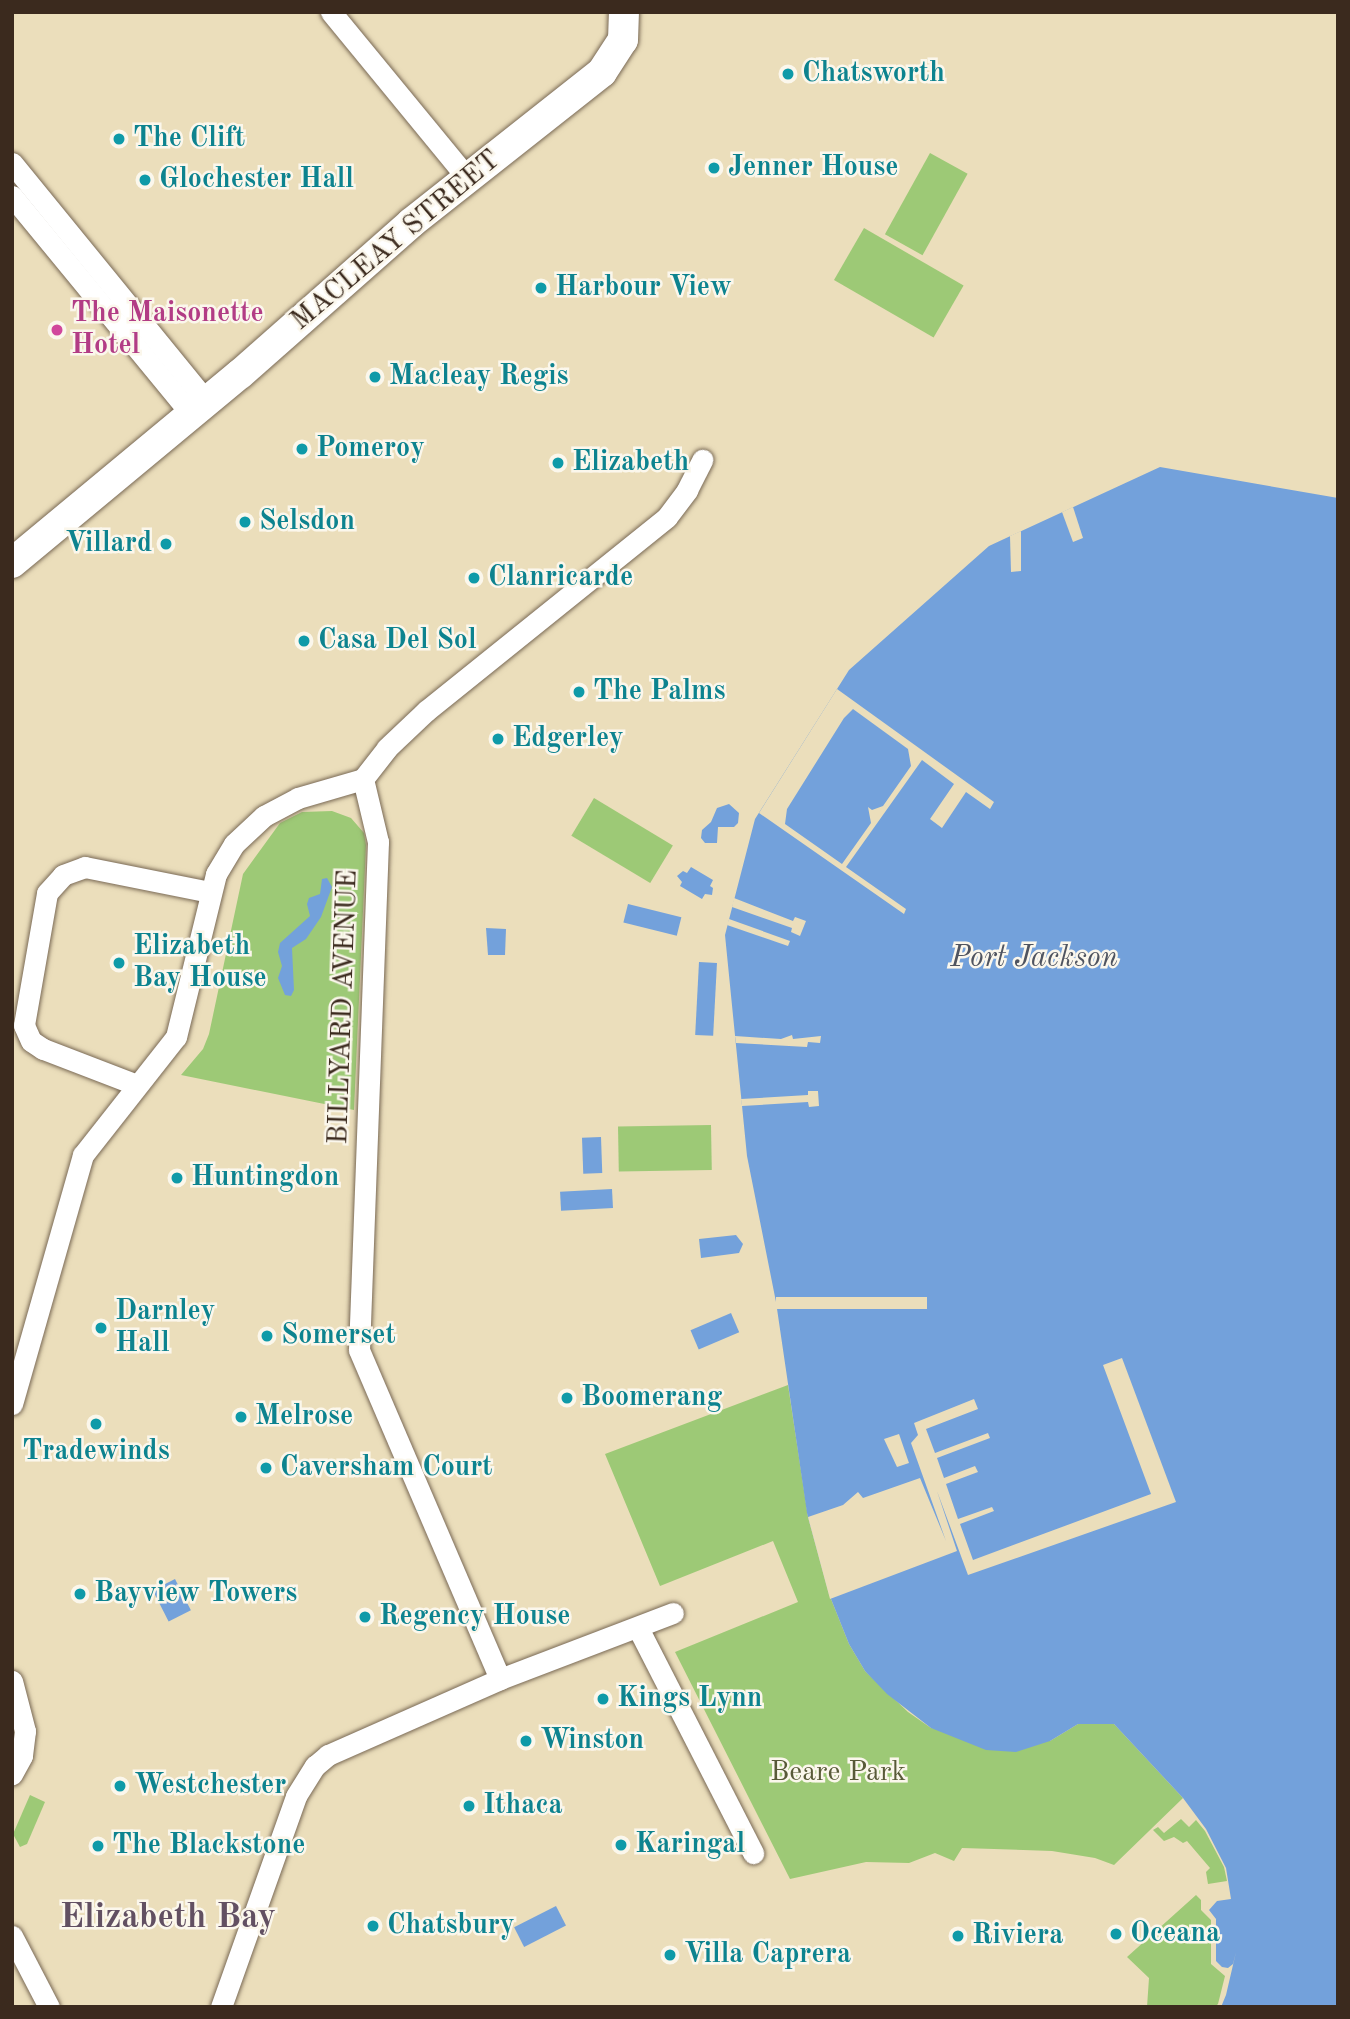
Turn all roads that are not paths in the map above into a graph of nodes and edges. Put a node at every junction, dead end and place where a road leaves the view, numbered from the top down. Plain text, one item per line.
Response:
1 (331, 12) edge
2 (624, 12) edge
3 (12, 163) edge
4 (468, 179) junction
5 (12, 196) edge
6 (199, 408) junction
7 (702, 460) dead end
8 (12, 563) edge
9 (363, 779) junction
10 (210, 892) junction
11 (136, 1085) junction
12 (12, 1404) edge
13 (673, 1613) dead end
14 (638, 1628) junction
15 (500, 1679) junction
16 (12, 1681) edge
17 (12, 1774) edge
18 (753, 1853) dead end
19 (12, 1936) edge
20 (49, 2007) edge
21 (221, 2007) edge

1 - 4 street
2 - 4 street, MACLEAY STREET
3 - 6 street
4 - 6 street, MACLEAY STREET
5 - 6 street
6 - 8 street, MACLEAY STREET
7 - 9 street
9 - 10 street
9 - 15 street, BILLYARD AVENUE
10 - 11 street
10 - 11 street
11 - 12 street
13 - 14 street
14 - 15 street
14 - 18 street
15 - 21 street
16 - 17 street
19 - 20 street

